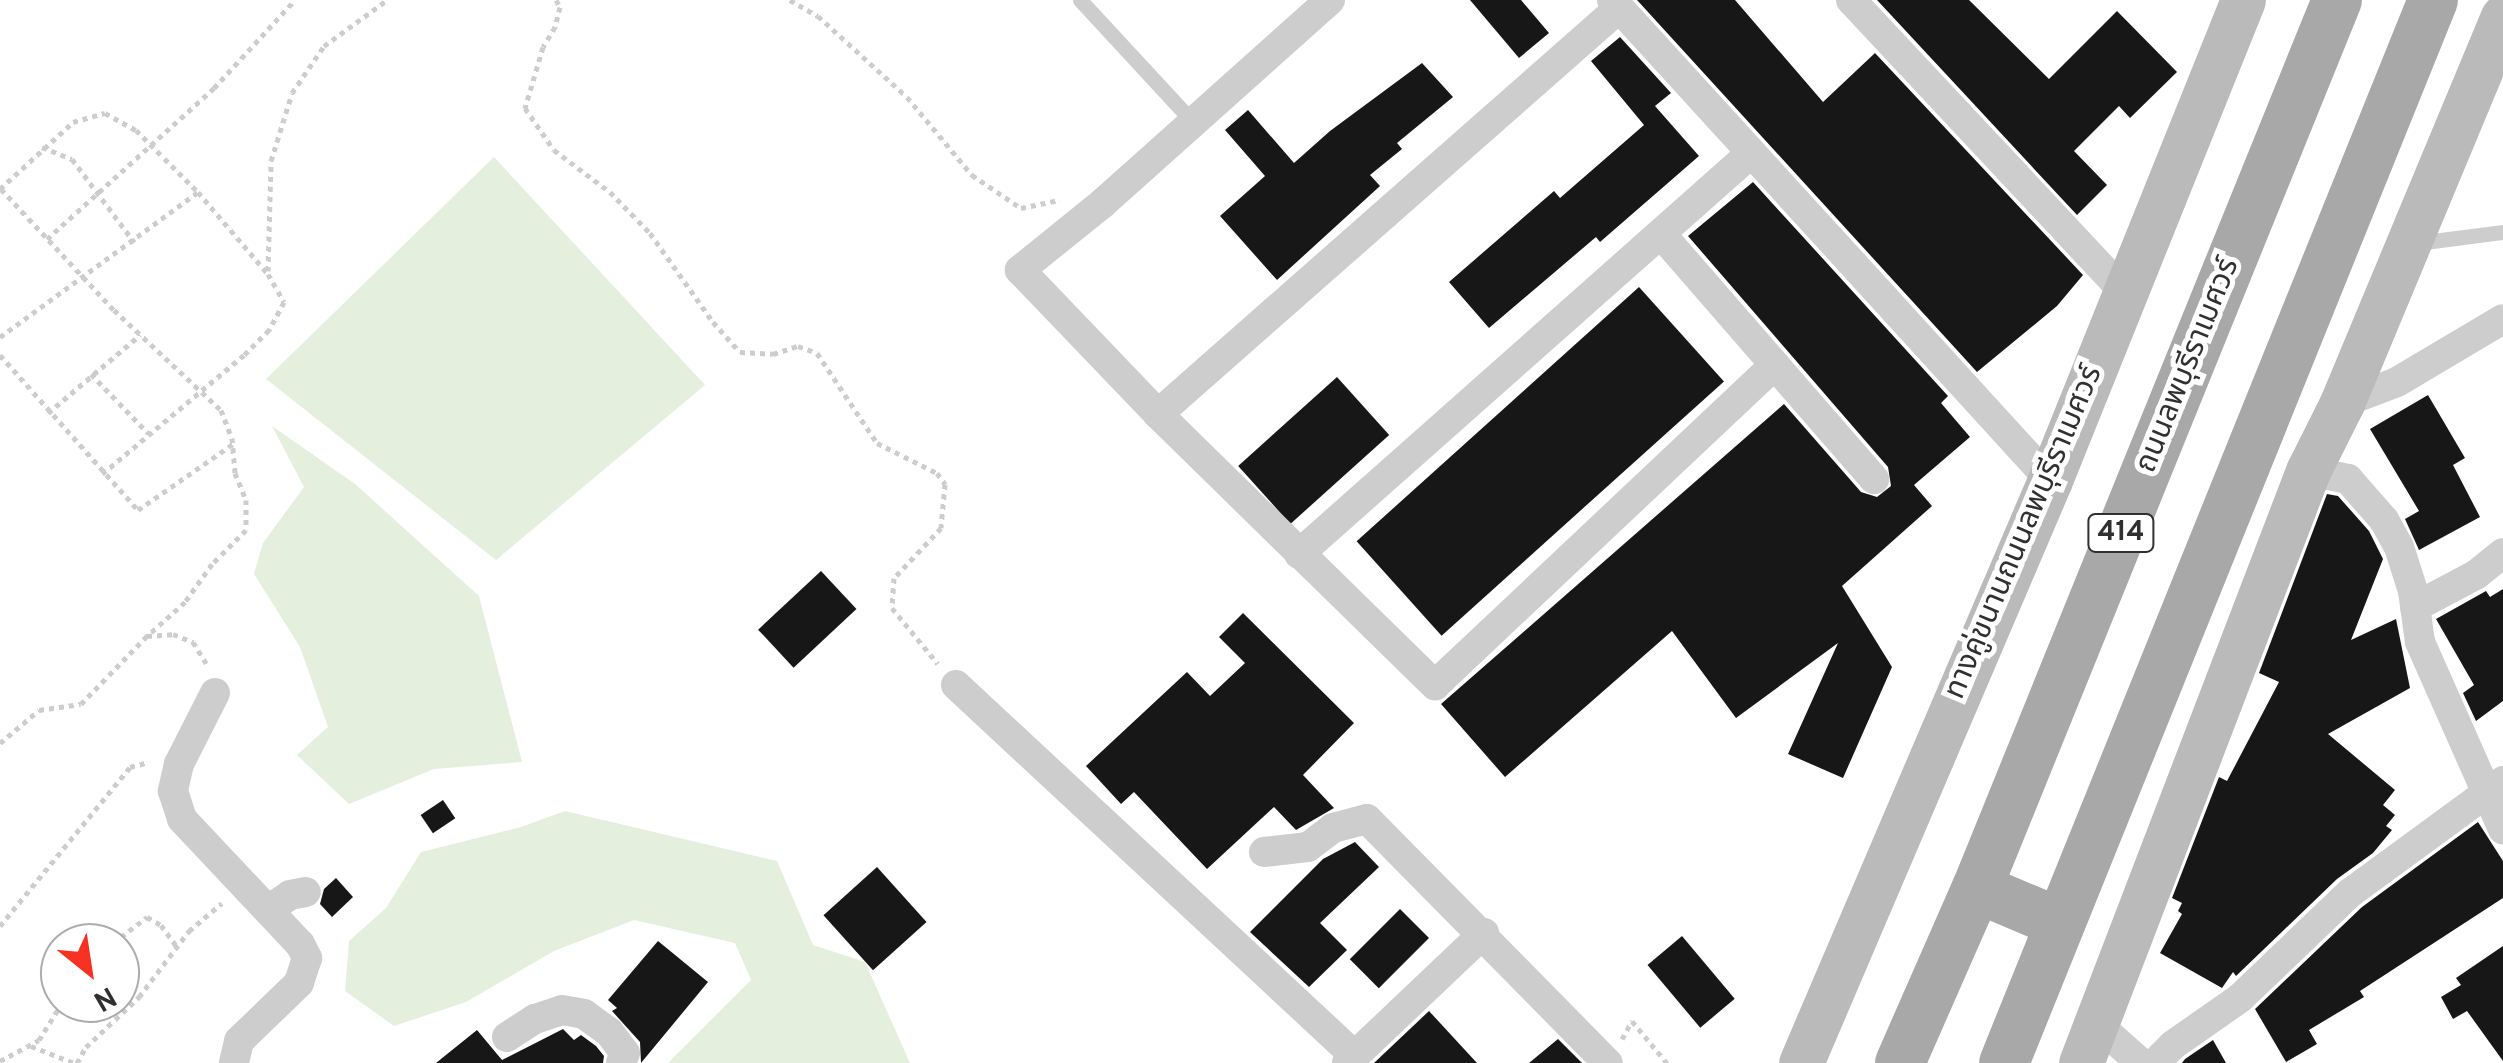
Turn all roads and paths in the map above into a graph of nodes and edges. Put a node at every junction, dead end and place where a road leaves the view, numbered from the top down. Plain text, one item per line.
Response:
1 (295, 0) edge
2 (388, 0) edge
3 (556, 0) edge
4 (790, 0) edge
5 (1080, 0) edge
6 (1330, 0) edge
7 (1851, 0) edge
8 (2244, 0) edge
9 (2337, 0) edge
10 (2434, 0) edge
11 (1615, 4) edge
12 (2502, 21) edge
13 (1193, 122) junction
14 (152, 146) junction
15 (42, 147) junction
16 (1749, 154) junction
17 (0, 189) edge
18 (198, 192) junction
19 (102, 194) junction
20 (1103, 203) junction
21 (2503, 232) edge
22 (1660, 234) junction
23 (47, 239) junction
24 (134, 242) junction
25 (2408, 244) junction
26 (268, 274) junction
27 (81, 275) junction
28 (2124, 292) junction
29 (2503, 319) edge
30 (140, 336) junction
31 (0, 337) edge
32 (0, 355) edge
33 (1775, 366) junction
34 (91, 374) junction
35 (201, 390) junction
36 (2342, 402) junction
37 (48, 413) junction
38 (1158, 414) junction
39 (148, 433) junction
40 (233, 444) junction
41 (2308, 471) junction
42 (102, 474) junction
43 (1874, 479) dead end
44 (2050, 480) junction
45 (2503, 553) edge
46 (1299, 554) junction
47 (2415, 607) junction
48 (146, 636) junction
49 (956, 685) joint
50 (215, 693) joint
51 (0, 743) edge
52 (186, 751) junction
53 (2496, 788) edge
54 (2503, 829) edge
55 (1264, 852) dead end
56 (1977, 888) junction
57 (306, 892) dead end
58 (262, 904) junction
59 (139, 923) edge
60 (2060, 923) junction
61 (0, 926) edge
62 (1484, 933) junction
63 (176, 946) junction
64 (48, 1023) edge
65 (508, 1037) dead end
66 (2089, 1044) edge
67 (31, 1046) junction
68 (1351, 1059) edge
69 (0, 1061) edge
70 (226, 1061) edge
71 (76, 1063) edge
72 (621, 1063) edge
73 (1608, 1063) edge
74 (1666, 1063) edge
75 (1801, 1063) edge
76 (1900, 1063) edge
77 (2004, 1063) edge
78 (2142, 1063) edge
79 (2155, 1063) edge

1 - 14 path
2 - 26 path
3 - 49 path
4 - 20 path
5 - 13 lane
6 - 13 street
7 - 28 street
8 - 28 main road, ทางคู่ขนานถนนลพบุรีราเมศวร์ / 414
9 - 56 main road, ถนนลพบุรีราเมศวร์ / 414
10 - 60 main road
11 - 16 street
11 - 38 street
12 - 25 main road
13 - 20 street
14 - 15 path
14 - 18 path
14 - 19 path
15 - 17 path
15 - 19 path
16 - 22 street
16 - 44 street
17 - 23 path
18 - 24 path
18 - 26 path
19 - 23 path
19 - 24 path
20 - 38 street
21 - 25 lane
22 - 33 street
22 - 46 street
23 - 27 path
24 - 27 path
25 - 36 main road
26 - 35 path
27 - 30 path
27 - 31 path
28 - 44 main road, ทางคู่ขนานถนนลพบุรีราเมศวร์ / 414
29 - 36 street
30 - 34 path
30 - 35 path
32 - 37 path
33 - 43 street
33 - 46 street
34 - 37 path
34 - 39 path
35 - 39 path
35 - 40 path
36 - 41 main road
37 - 42 path
38 - 46 street
39 - 42 path
40 - 42 path
40 - 48 path
41 - 47 street
41 - 66 main road
44 - 75 main road, ทางคู่ขนานถนนลพบุรีราเมศวร์ / 414
45 - 47 street
47 - 53 street
48 - 50 path
48 - 51 path
49 - 68 street
50 - 52 street
52 - 58 street
52 - 61 path
53 - 54 street
53 - 79 street
55 - 62 street
56 - 60 main road
56 - 76 main road, ถนนลพบุรีราเมศวร์ / 414
57 - 58 street
58 - 63 path
58 - 70 street
59 - 63 path
60 - 77 main road
62 - 68 street
62 - 73 street
63 - 71 path
64 - 67 path
65 - 72 street
66 - 78 street
67 - 69 path
67 - 71 path
73 - 74 path

